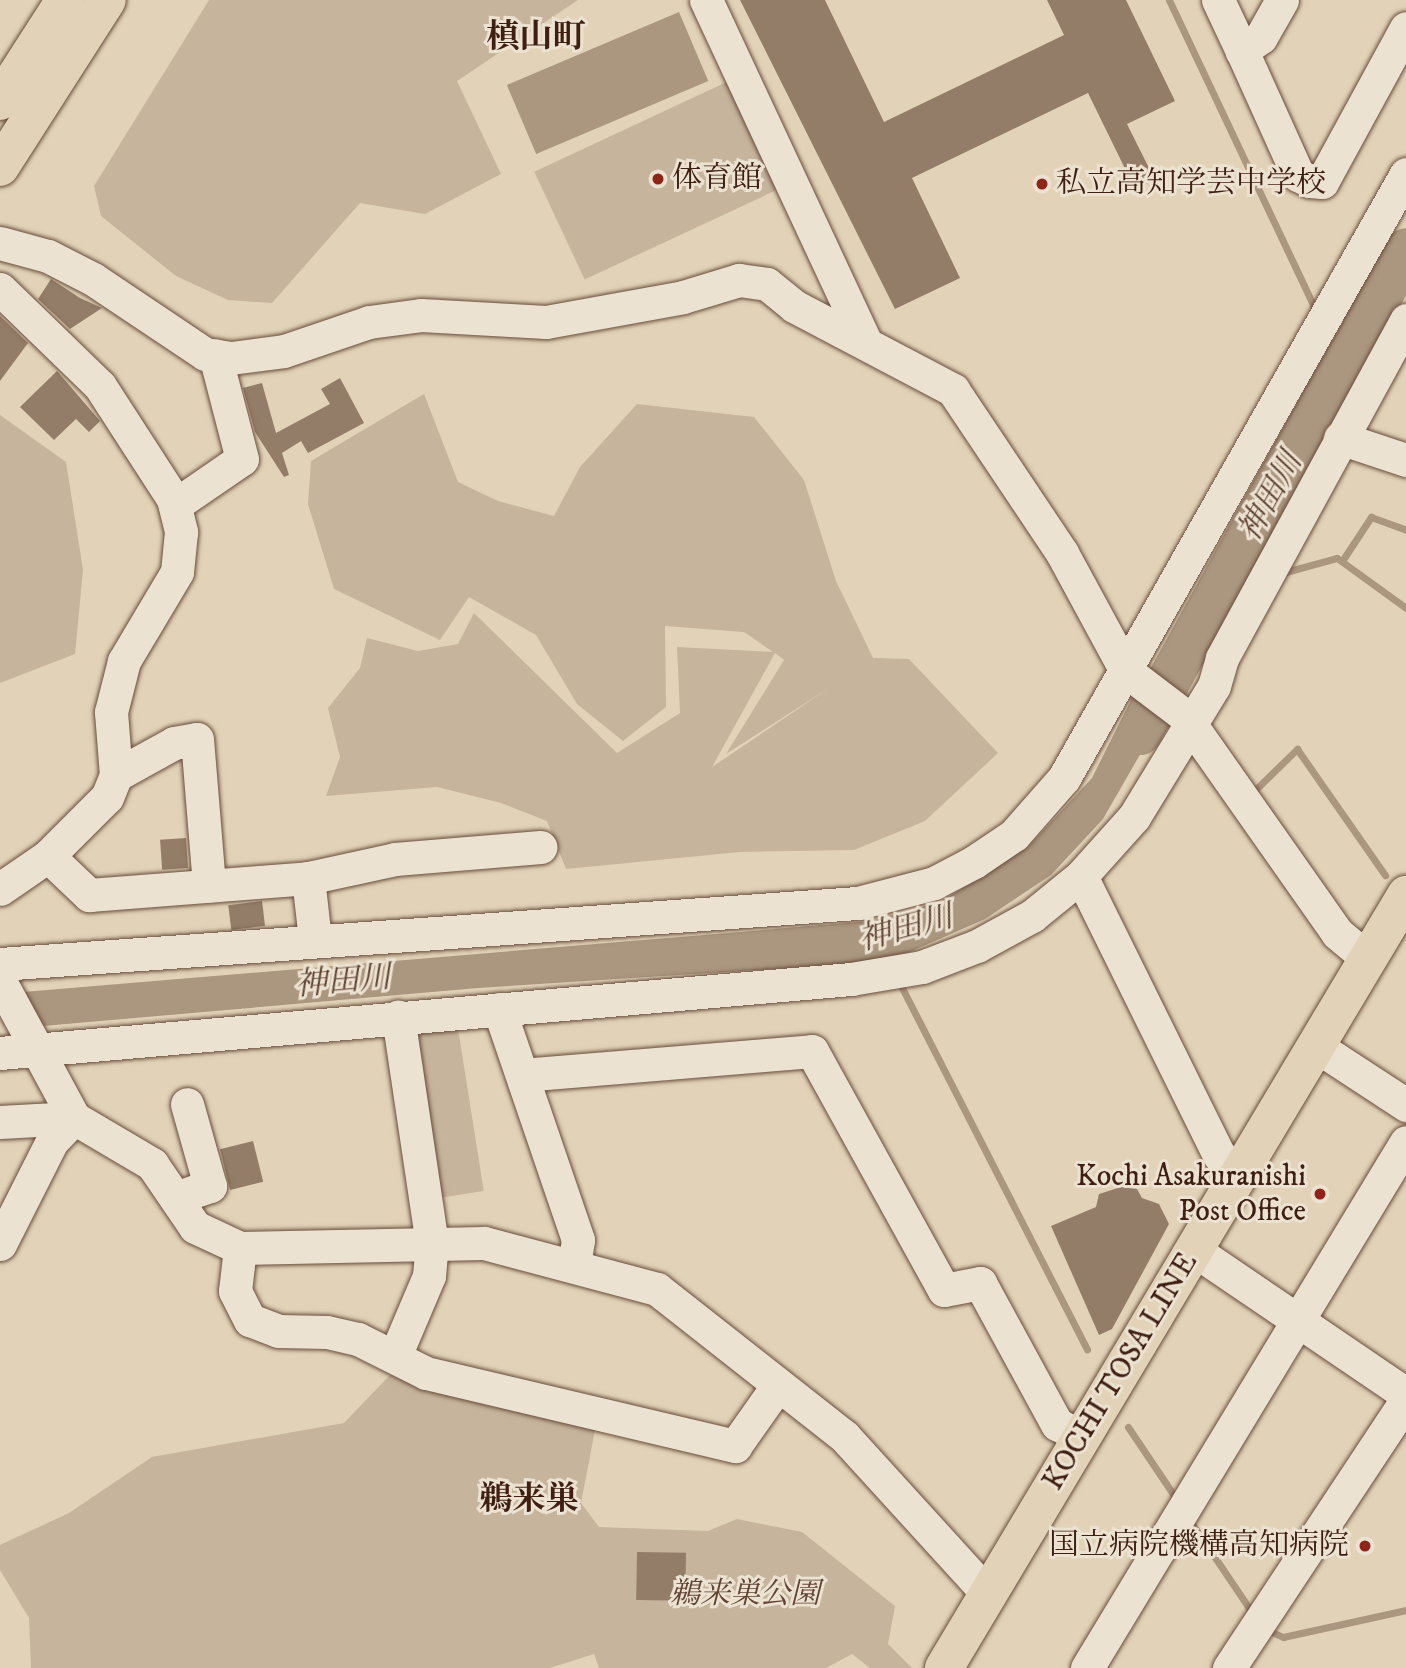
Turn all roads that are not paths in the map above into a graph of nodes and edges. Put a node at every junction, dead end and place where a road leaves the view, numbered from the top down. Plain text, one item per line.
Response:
1 (65, 0) edge
2 (107, 0) edge
3 (706, 0) edge
4 (1218, 0) edge
5 (1282, 0) edge
6 (1406, 28) edge
7 (1242, 51) junction
8 (0, 101) edge
9 (0, 167) edge
10 (1406, 174) edge
11 (0, 243) edge
12 (0, 289) edge
13 (1406, 320) edge
14 (865, 341) junction
15 (215, 355) junction
16 (1340, 438) junction
17 (1406, 460) edge
18 (175, 505) junction
19 (1130, 673) junction
20 (1187, 719) junction
21 (116, 775) junction
22 (541, 847) dead end
23 (48, 856) junction
24 (1081, 876) junction
25 (308, 878) junction
26 (209, 886) junction
27 (0, 889) edge
28 (1406, 895) edge
29 (315, 939) junction
30 (1368, 959) junction
31 (0, 964) edge
32 (0, 981) edge
33 (499, 1009) junction
34 (398, 1017) junction
35 (36, 1044) junction
36 (1315, 1046) junction
37 (0, 1054) edge
38 (524, 1081) junction
39 (187, 1104) dead end
40 (1406, 1105) edge
41 (74, 1118) junction
42 (0, 1122) edge
43 (1406, 1142) edge
44 (1240, 1173) junction
45 (178, 1197) junction
46 (0, 1244) edge
47 (432, 1244) junction
48 (240, 1248) junction
49 (1194, 1250) junction
50 (574, 1264) junction
51 (1300, 1321) junction
52 (394, 1356) junction
53 (778, 1385) junction
54 (1406, 1394) edge
55 (1406, 1401) edge
56 (1080, 1436) junction
57 (989, 1595) junction
58 (944, 1668) edge
59 (1087, 1668) edge
60 (1230, 1668) edge

1 - 8 main road
2 - 9 main road
3 - 14 street
4 - 7 street
5 - 7 street
6 - 7 street
10 - 19 street
11 - 15 street
12 - 18 street
13 - 16 street
14 - 15 street
14 - 19 street
15 - 18 street
16 - 17 street
16 - 20 street
18 - 21 street
19 - 20 street
19 - 29 street
20 - 24 street
20 - 30 street
21 - 23 street
21 - 26 street
22 - 25 street
23 - 26 street
23 - 27 street
24 - 33 street
24 - 44 street
25 - 26 street
25 - 29 street
28 - 30 main road, KOCHI TOSA LINE
29 - 31 street
30 - 36 main road, KOCHI TOSA LINE
32 - 35 street
33 - 34 street
33 - 38 street
34 - 35 street
34 - 47 street
35 - 37 street
35 - 41 street
36 - 40 street
36 - 44 main road, KOCHI TOSA LINE
38 - 50 street
38 - 56 street
39 - 45 street
41 - 42 street
41 - 45 street
41 - 46 street
43 - 51 street
44 - 49 main road, KOCHI TOSA LINE
45 - 48 street
47 - 48 street
47 - 50 street
47 - 52 street
48 - 52 street
49 - 51 street
49 - 56 main road, KOCHI TOSA LINE
50 - 53 street
51 - 54 street
51 - 59 street
52 - 53 street
53 - 57 street
55 - 60 street
56 - 57 main road, KOCHI TOSA LINE
57 - 58 main road, KOCHI TOSA LINE

